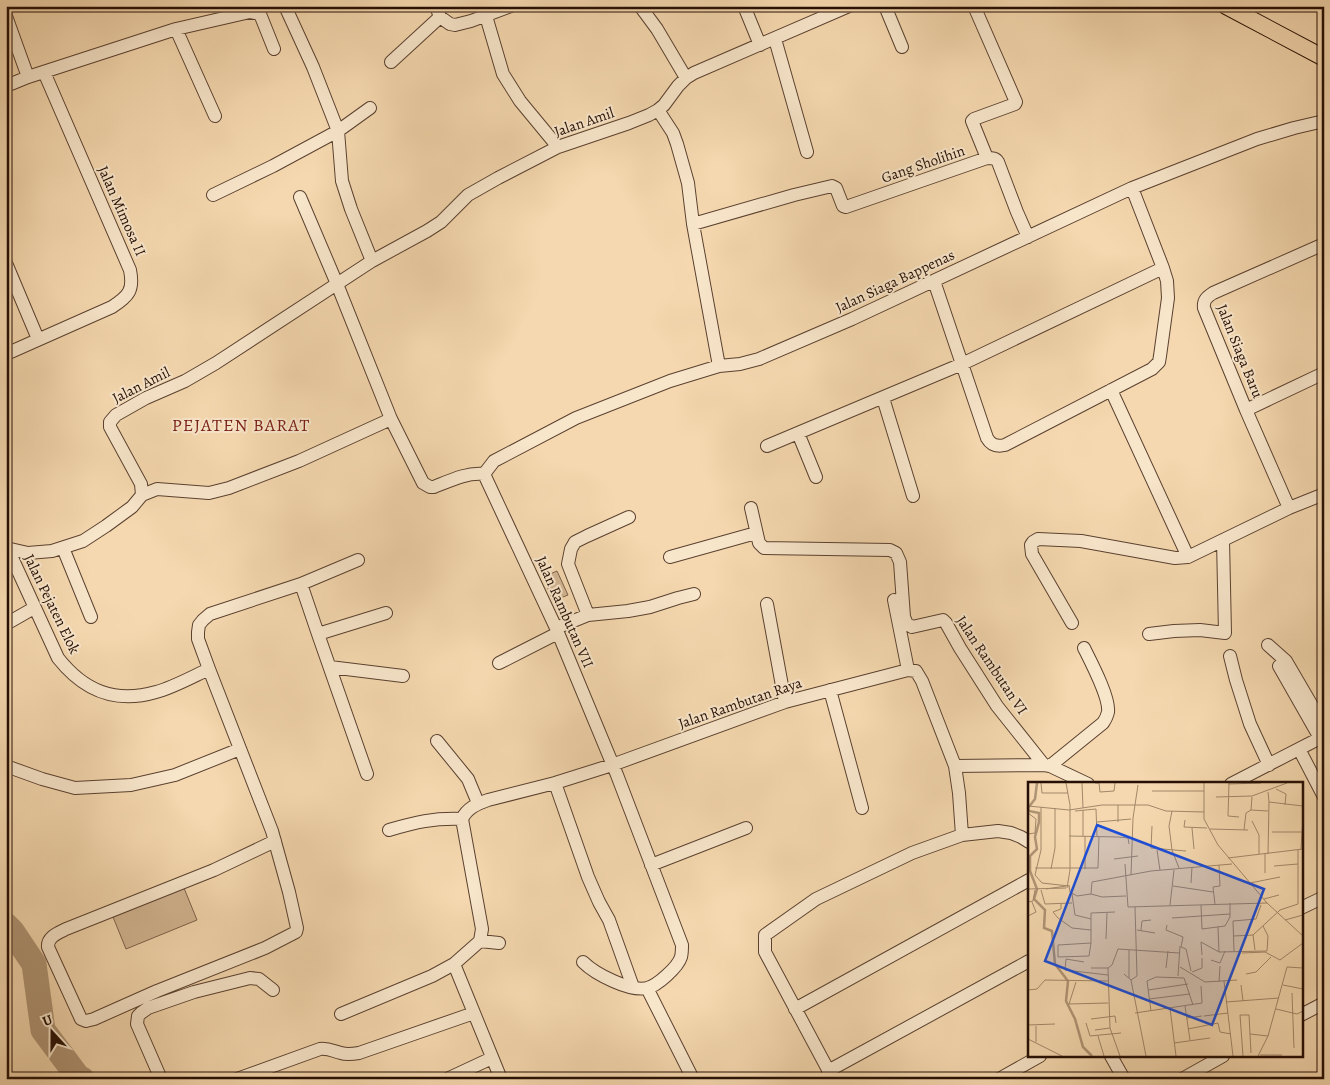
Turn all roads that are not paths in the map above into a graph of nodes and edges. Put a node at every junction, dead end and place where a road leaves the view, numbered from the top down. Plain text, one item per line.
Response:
1 (285, 6) edge
2 (511, 6) edge
3 (640, 6) edge
4 (744, 6) edge
5 (849, 6) edge
6 (885, 6) edge
7 (974, 6) edge
8 (1226, 6) edge
9 (438, 12) edge
10 (6, 16) edge
11 (486, 16) junction
12 (176, 29) junction
13 (774, 39) junction
14 (760, 45) junction
15 (902, 47) dead end
16 (274, 49) dead end
17 (1324, 58) edge
18 (391, 62) dead end
19 (44, 72) junction
20 (28, 77) junction
21 (686, 78) junction
22 (6, 86) edge
23 (370, 108) dead end
24 (658, 110) junction
25 (215, 116) dead end
26 (1324, 121) edge
27 (338, 131) junction
28 (558, 147) junction
29 (807, 152) dead end
30 (987, 158) junction
31 (1132, 188) junction
32 (213, 195) dead end
33 (300, 197) dead end
34 (693, 224) junction
35 (1028, 237) junction
36 (1324, 244) edge
37 (372, 261) junction
38 (6, 263) edge
39 (1163, 268) junction
40 (934, 281) junction
41 (337, 284) junction
42 (38, 339) junction
43 (6, 354) edge
44 (962, 364) junction
45 (718, 366) junction
46 (1324, 373) edge
47 (1111, 390) junction
48 (883, 398) junction
49 (1246, 410) junction
50 (391, 419) junction
51 (798, 433) junction
52 (767, 446) dead end
53 (484, 474) junction
54 (816, 478) dead end
55 (1324, 494) edge
56 (142, 495) junction
57 (913, 496) dead end
58 (751, 508) dead end
59 (1289, 508) junction
60 (629, 517) dead end
61 (756, 534) junction
62 (1223, 540) junction
63 (7, 548) edge
64 (62, 548) junction
65 (670, 557) dead end
66 (1188, 557) junction
67 (358, 560) dead end
68 (301, 584) junction
69 (694, 594) dead end
70 (894, 600) dead end
71 (767, 604) dead end
72 (34, 608) junction
73 (386, 613) dead end
74 (588, 615) junction
75 (91, 617) dead end
76 (1072, 623) dead end
77 (6, 624) edge
78 (557, 631) junction
79 (318, 634) junction
80 (1149, 634) dead end
81 (1268, 645) dead end
82 (1084, 648) dead end
83 (1230, 656) dead end
84 (498, 663) dead end
85 (1279, 666) dead end
86 (330, 667) junction
87 (208, 669) junction
88 (908, 670) junction
89 (403, 676) dead end
90 (830, 690) junction
91 (785, 702) junction
92 (1322, 733) edge
93 (437, 742) dead end
94 (240, 748) junction
95 (1299, 749) junction
96 (612, 765) junction
97 (1269, 765) junction
98 (6, 766) edge
99 (955, 766) junction
100 (1047, 766) junction
101 (368, 774) dead end
102 (1083, 782) edge
103 (1235, 782) edge
104 (555, 783) junction
105 (1324, 797) edge
106 (478, 803) junction
107 (862, 808) dead end
108 (462, 819) junction
109 (746, 828) dead end
110 (389, 830) dead end
111 (962, 835) junction
112 (275, 841) junction
113 (1028, 841) edge
114 (651, 865) junction
115 (1028, 881) edge
116 (1324, 897) edge
117 (1302, 908) edge
118 (480, 941) junction
119 (499, 943) dead end
120 (583, 962) dead end
121 (1028, 962) edge
122 (454, 964) junction
123 (633, 987) junction
124 (647, 988) junction
125 (273, 990) dead end
126 (1324, 1003) edge
127 (795, 1009) junction
128 (474, 1013) junction
129 (341, 1014) dead end
130 (1302, 1014) edge
131 (492, 1058) junction
132 (1036, 1058) edge
133 (1112, 1058) edge
134 (1219, 1058) edge
135 (830, 1075) edge
136 (161, 1079) edge
137 (236, 1079) edge
138 (448, 1079) edge
139 (501, 1079) edge
140 (693, 1079) edge
141 (999, 1079) edge
142 (1124, 1079) edge
143 (1182, 1079) edge

1 - 27 street
2 - 11 street
3 - 21 street
4 - 14 street
5 - 13 street, Jalan Amil
6 - 15 street
7 - 30 street, Gang Sholihin
8 - 17 main road
9 - 11 street
9 - 18 street
10 - 20 street
11 - 28 street
12 - 16 street
12 - 19 street
12 - 25 street
13 - 14 street, Jalan Amil
13 - 29 street
14 - 21 street, Jalan Amil
19 - 20 street
19 - 42 street, Jalan Mimosa II
20 - 22 street
21 - 24 street, Jalan Amil
23 - 27 street
24 - 28 street, Jalan Amil
24 - 34 street
26 - 31 street, Jalan Siaga Bappenas
27 - 32 street
27 - 37 street
28 - 37 street, Jalan Amil
30 - 34 street, Gang Sholihin
30 - 35 street
31 - 35 street, Jalan Siaga Bappenas
31 - 39 street
33 - 41 street
34 - 45 street
35 - 40 street, Jalan Siaga Bappenas
36 - 49 street, Jalan Siaga Baru
37 - 41 street, Jalan Amil
38 - 42 street
39 - 44 street
39 - 47 street
40 - 44 street
40 - 45 street, Jalan Siaga Bappenas
41 - 50 street
41 - 56 street, Jalan Amil
42 - 43 street, Jalan Mimosa II
44 - 47 street
44 - 48 street
45 - 53 street, Jalan Siaga Bappenas
46 - 49 street
47 - 66 street
48 - 51 street
48 - 57 street
49 - 59 street, Jalan Siaga Baru
50 - 53 street
50 - 56 street
51 - 52 street
51 - 54 street
53 - 78 street, Jalan Rambutan VII
55 - 59 street
56 - 64 street
58 - 61 street
59 - 62 street
60 - 74 street
61 - 65 street
61 - 100 street, Jalan Rambutan VI
62 - 66 street
62 - 80 street
63 - 64 street
63 - 72 street, Jalan Pejaten Elok
64 - 75 street
66 - 76 street
67 - 68 street
68 - 79 street
68 - 87 street
69 - 74 street
70 - 88 street
71 - 91 street
72 - 77 street
72 - 87 street, Jalan Pejaten Elok
73 - 79 street
74 - 78 street
78 - 84 street
78 - 96 street, Jalan Rambutan VII
79 - 86 street
81 - 92 street
82 - 100 street
83 - 97 street
85 - 92 street
86 - 89 street
86 - 101 street
87 - 94 street
88 - 90 street, Jalan Rambutan Raya
88 - 99 street
90 - 91 street, Jalan Rambutan Raya
90 - 107 street
91 - 96 street, Jalan Rambutan Raya
92 - 95 street
93 - 106 street
94 - 98 street
94 - 112 street
95 - 97 street
95 - 105 street
96 - 104 street, Jalan Rambutan Raya
96 - 114 street, Jalan Rambutan VII
97 - 103 street
99 - 100 street
99 - 111 street
100 - 102 street
104 - 106 street, Jalan Rambutan Raya
104 - 123 street
106 - 108 street
108 - 110 street
108 - 118 street
109 - 114 street
111 - 113 street
111 - 127 street
112 - 112 street
114 - 124 street, Jalan Rambutan VII
115 - 127 street
116 - 117 street
118 - 119 street
118 - 122 street
120 - 123 street
121 - 135 street
122 - 128 street
122 - 129 street
123 - 124 street
124 - 140 street
125 - 136 street
126 - 130 street
127 - 135 street
128 - 131 street
128 - 137 street
131 - 138 street
131 - 139 street
132 - 141 street
133 - 142 street
134 - 143 street

